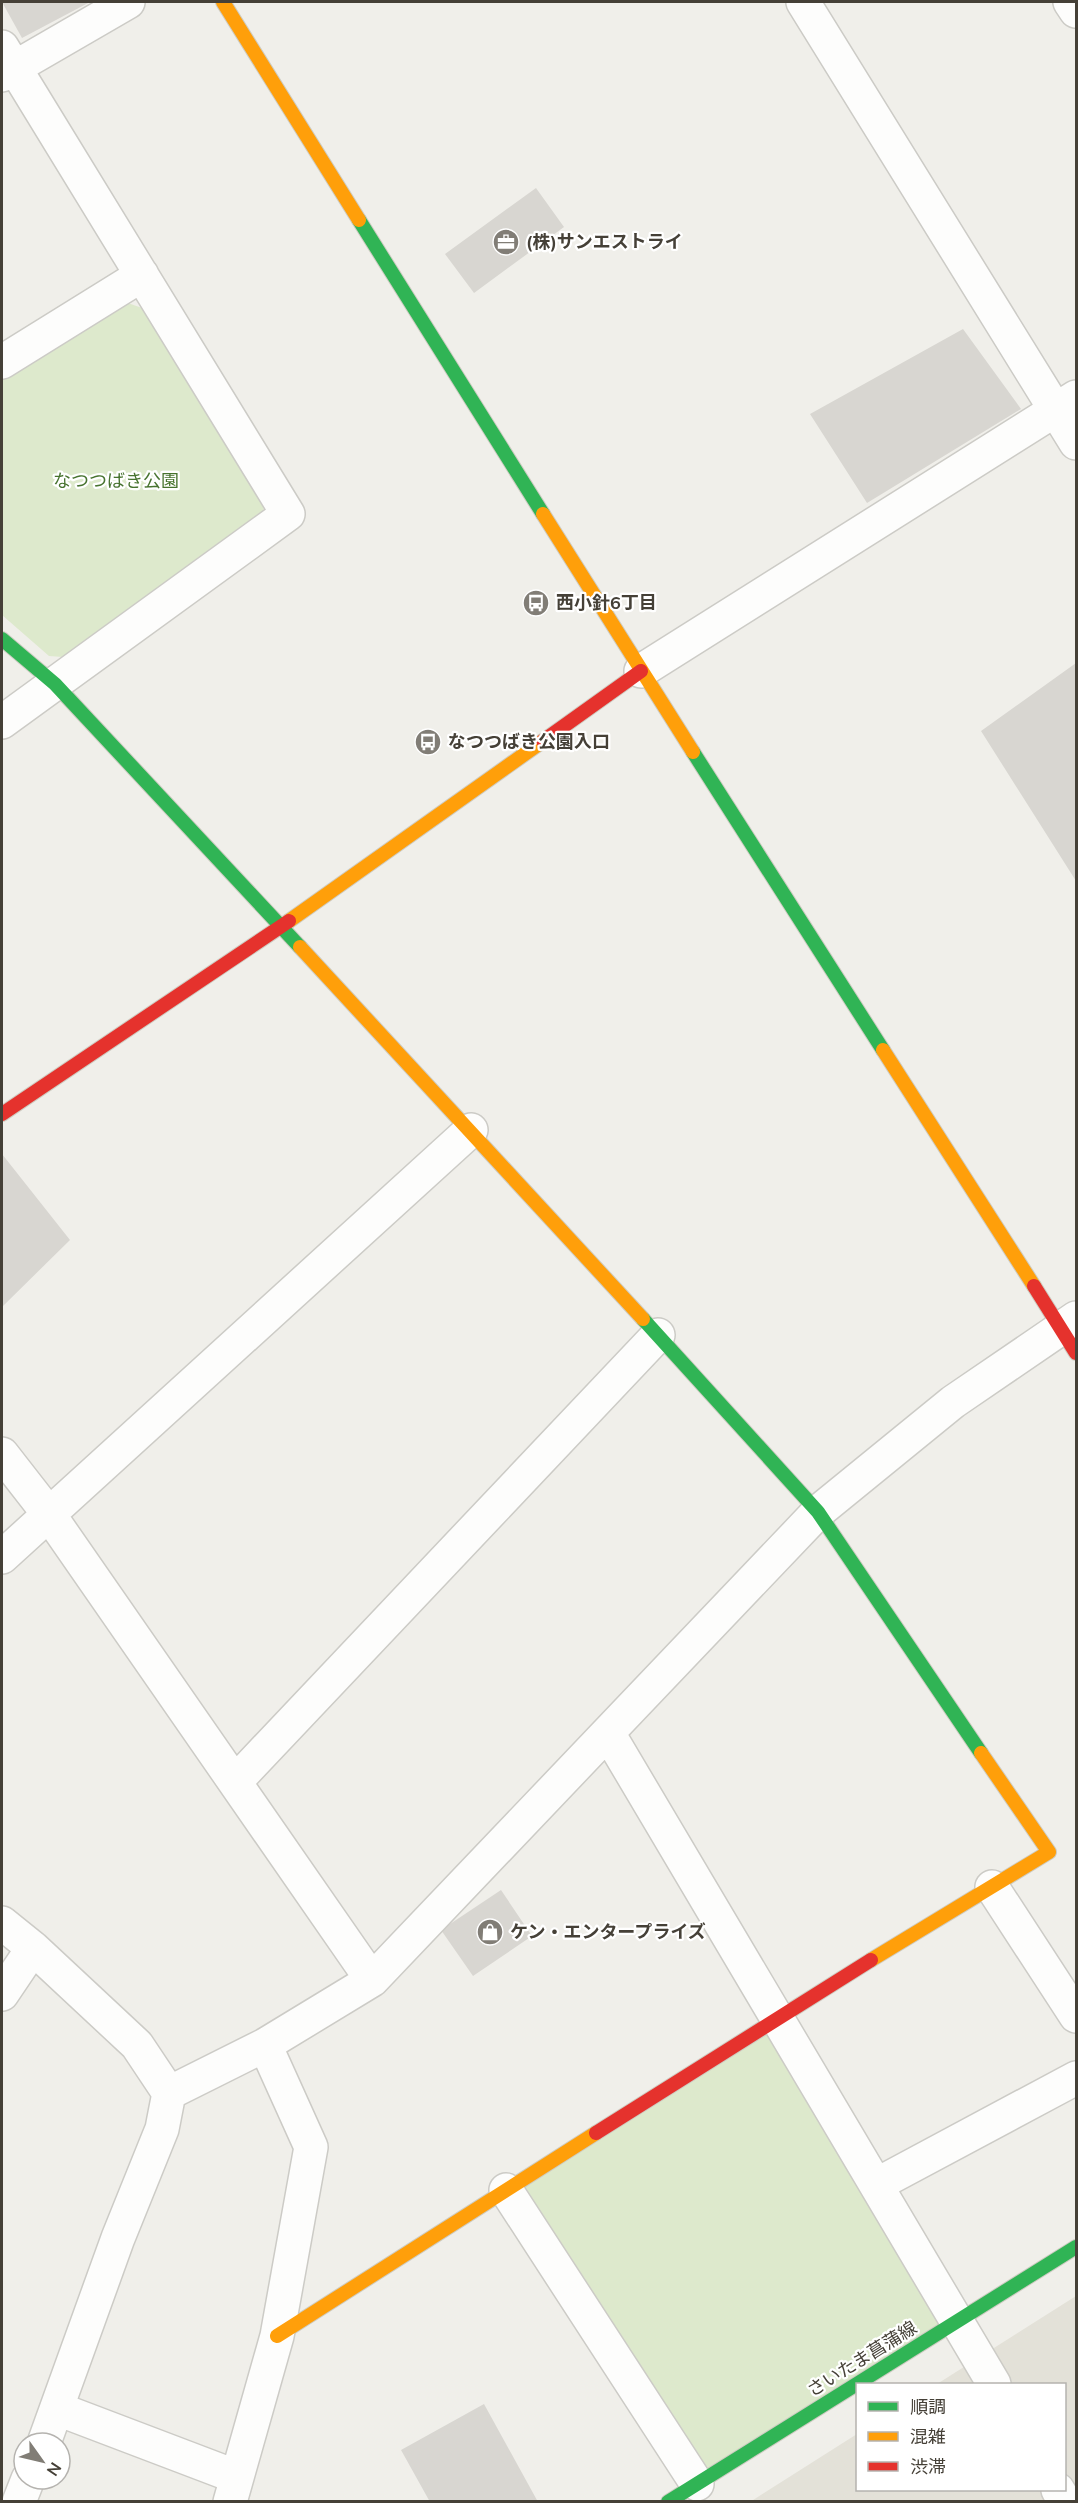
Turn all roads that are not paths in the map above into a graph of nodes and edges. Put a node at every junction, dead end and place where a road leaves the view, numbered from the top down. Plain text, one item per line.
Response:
1 (128, 2) edge
2 (223, 2) edge
3 (803, 2) edge
4 (1070, 2) edge
5 (1077, 11) edge
6 (6, 63) edge
7 (141, 275) junction
8 (2, 362) edge
9 (1066, 404) edge
10 (1077, 443) edge
11 (2, 639) edge
12 (641, 671) junction
13 (56, 684) junction
14 (2, 722) edge
15 (282, 926) junction
16 (2, 1114) edge
17 (471, 1130) junction
18 (1071, 1333) edge
19 (658, 1335) junction
20 (2, 1454) edge
21 (818, 1512) junction
22 (48, 1513) junction
23 (2, 1557) edge
24 (608, 1732) junction
25 (235, 1782) junction
26 (992, 1887) junction
27 (2, 1923) edge
28 (33, 1948) junction
29 (372, 1980) junction
30 (2, 1995) edge
31 (1077, 2016) edge
32 (777, 2017) junction
33 (265, 2045) junction
34 (1077, 2078) edge
35 (169, 2093) junction
36 (876, 2185) junction
37 (506, 2190) junction
38 (1077, 2247) edge
39 (956, 2321) junction
40 (277, 2336) junction
41 (857, 2383) edge
42 (993, 2383) edge
43 (856, 2384) edge
44 (58, 2409) junction
45 (49, 2431) edge
46 (697, 2484) junction
47 (234, 2489) edge
48 (668, 2502) edge

1 - 6 street
2 - 12 street
3 - 9 street
4 - 5 street
6 - 7 street
7 - 8 street
7 - 13 street
9 - 10 street
9 - 12 street
11 - 13 street
12 - 15 street
12 - 18 street
13 - 14 street
13 - 15 street
15 - 16 street
15 - 17 street
17 - 19 street
17 - 22 street
18 - 21 street
19 - 21 street
19 - 25 street
20 - 22 street
21 - 24 street
21 - 26 street
22 - 23 street
22 - 25 street
24 - 29 street
24 - 32 street
25 - 29 street
26 - 31 street
26 - 32 street
27 - 28 street
28 - 30 street
28 - 35 street
29 - 33 street
32 - 36 street
32 - 37 street
33 - 35 street
33 - 40 street
34 - 36 street
35 - 44 street
36 - 39 street
37 - 40 street
37 - 46 street
38 - 39 street, さいたま菖蒲線
39 - 41 street, さいたま菖蒲線
39 - 42 street
40 - 47 street
43 - 46 street, さいたま菖蒲線
44 - 45 street
44 - 47 street
46 - 48 street, さいたま菖蒲線

